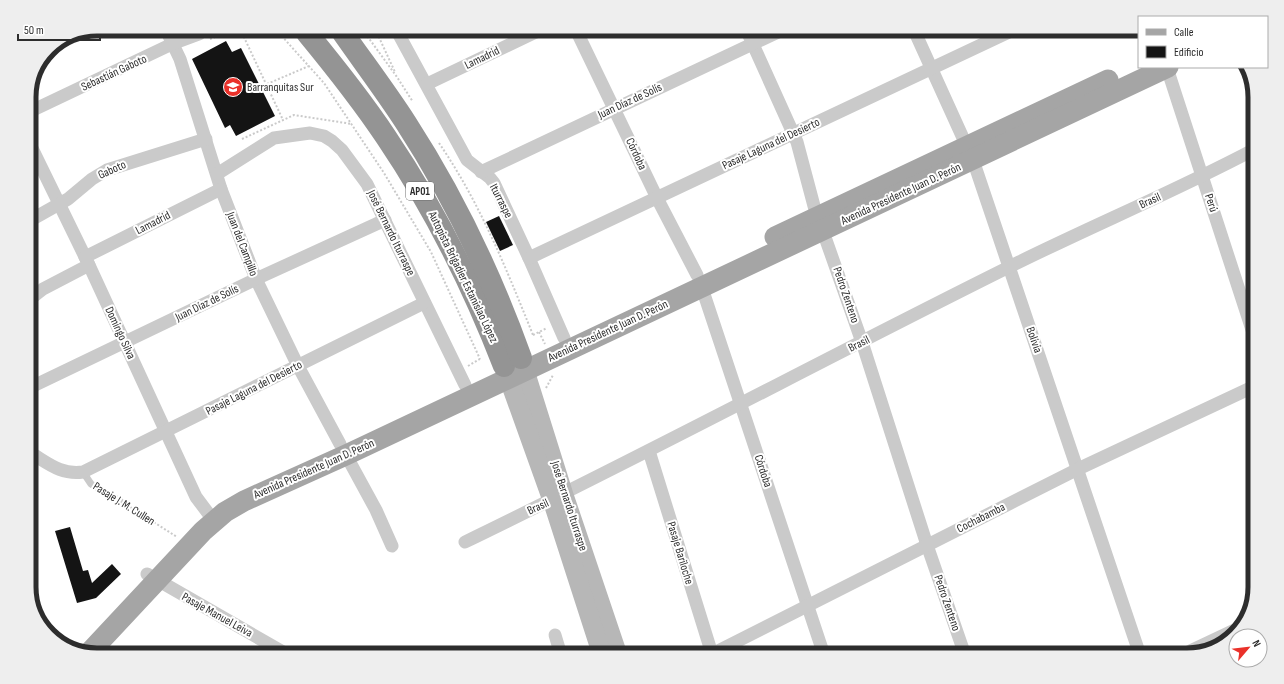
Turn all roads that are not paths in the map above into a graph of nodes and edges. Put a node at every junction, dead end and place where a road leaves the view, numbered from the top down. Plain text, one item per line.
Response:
1 (187, 36) edge
2 (310, 36) edge
3 (345, 36) edge
4 (400, 36) edge
5 (528, 36) edge
6 (579, 36) edge
7 (749, 36) edge
8 (770, 36) edge
9 (917, 36) edge
10 (1001, 36) edge
11 (170, 39) edge
12 (753, 44) junction
13 (1138, 66) edge
14 (1165, 68) edge
15 (1167, 68) edge
16 (932, 69) junction
17 (427, 84) junction
18 (36, 108) edge
19 (614, 108) junction
20 (793, 133) junction
21 (206, 139) junction
22 (970, 153) junction
23 (1248, 153) edge
24 (36, 157) edge
25 (481, 172) junction
26 (217, 174) junction
27 (1202, 177) junction
28 (221, 190) junction
29 (657, 198) junction
30 (59, 205) junction
31 (36, 217) edge
32 (385, 220) junction
33 (821, 223) junction
34 (530, 258) junction
35 (87, 261) junction
36 (1009, 267) junction
37 (256, 279) junction
38 (699, 281) junction
39 (36, 294) edge
40 (424, 303) junction
41 (1248, 318) edge
42 (551, 335) junction
43 (125, 342) junction
44 (862, 342) junction
45 (508, 361) junction
46 (298, 366) junction
47 (461, 378) junction
48 (36, 385) edge
49 (1248, 389) edge
50 (740, 404) junction
51 (166, 432) junction
52 (343, 450) junction
53 (649, 451) junction
54 (36, 456) edge
55 (1078, 470) junction
56 (83, 472) junction
57 (558, 498) junction
58 (120, 501) road end
59 (210, 516) junction
60 (465, 542) dead end
61 (927, 545) junction
62 (392, 546) dead end
63 (152, 578) junction
64 (808, 606) junction
65 (555, 635) dead end
66 (1223, 635) edge
67 (79, 645) edge
68 (1200, 646) edge
69 (94, 648) edge
70 (276, 648) edge
71 (559, 648) edge
72 (600, 648) edge
73 (615, 648) edge
74 (709, 648) edge
75 (725, 648) edge
76 (822, 648) edge
77 (963, 648) edge
78 (1138, 648) edge

1 - 11 street, Sebastián Gaboto
2 - 45 highway, Autopista Brigadier Estanislao López / AP01
3 - 45 highway, Autopista Brigadier Estanislao López / AP01
4 - 17 street, Iturraspe
5 - 17 street, Lamadrid
6 - 19 street, Córdoba
7 - 12 street, Pedro Zenteno
8 - 12 street, Juan Díaz de Solís
9 - 16 street, Bolivia
10 - 16 street, Pasaje Laguna del Desierto
11 - 18 street, Sebastián Gaboto
11 - 21 street, Juan del Campillo
12 - 19 street, Juan Díaz de Solís
12 - 20 street, Pedro Zenteno
13 - 22 main road, Avenida Presidente Juan D. Perón
14 - 22 main road, Avenida Presidente Juan D. Perón
15 - 27 street, Perú
16 - 20 street, Pasaje Laguna del Desierto
16 - 22 street, Bolivia
17 - 25 street, Iturraspe
19 - 25 street, Juan Díaz de Solís
19 - 29 street, Córdoba
20 - 29 street, Pasaje Laguna del Desierto
20 - 33 street, Pedro Zenteno
21 - 26 street, Juan del Campillo
21 - 30 street, Gaboto
22 - 33 main road, Avenida Presidente Juan D. Perón
22 - 36 street, Bolivia
23 - 27 street, Brasil
24 - 30 street, Domingo Silva
25 - 34 street, Iturraspe
26 - 28 street, Juan del Campillo
26 - 32 street, José Bernardo Iturraspe
27 - 36 street, Brasil
27 - 41 street, Perú
28 - 35 street, Lamadrid
28 - 37 street, Juan del Campillo
29 - 34 street, Pasaje Laguna del Desierto
29 - 38 street, Córdoba
30 - 31 street, Gaboto
30 - 35 street, Domingo Silva
32 - 37 street, Juan Díaz de Solís
32 - 40 street, José Bernardo Iturraspe
33 - 38 main road, Avenida Presidente Juan D. Perón
33 - 44 street, Pedro Zenteno
34 - 42 street, Iturraspe
35 - 39 street, Lamadrid
35 - 43 street, Domingo Silva
36 - 44 street, Brasil
36 - 55 street, Bolivia
37 - 43 street, Juan Díaz de Solís
37 - 46 street, Juan del Campillo
38 - 42 main road, Avenida Presidente Juan D. Perón
38 - 45 main road, Avenida Presidente Juan D. Perón
38 - 50 street, Córdoba
40 - 46 street, Pasaje Laguna del Desierto
40 - 47 street, José Bernardo Iturraspe
42 - 45 main road, Avenida Presidente Juan D. Perón
43 - 48 street, Juan Díaz de Solís
43 - 51 street, Domingo Silva
44 - 50 street, Brasil
44 - 61 street, Pedro Zenteno
45 - 47 main road, Avenida Presidente Juan D. Perón
45 - 52 main road, Avenida Presidente Juan D. Perón
45 - 57 main road, José Bernardo Iturraspe
46 - 51 street, Pasaje Laguna del Desierto
46 - 52 street, Juan del Campillo
47 - 52 main road, Avenida Presidente Juan D. Perón
49 - 55 street, Cochabamba
50 - 53 street, Brasil
50 - 64 street, Córdoba
51 - 56 street, Pasaje Laguna del Desierto
51 - 59 street, Domingo Silva
52 - 59 main road, Avenida Presidente Juan D. Perón
52 - 62 street, Juan del Campillo
53 - 57 street, Brasil
53 - 74 street, Pasaje Bariloche
54 - 56 street, Pasaje J. M. Cullen
55 - 61 street, Cochabamba
55 - 78 street, Bolivia
56 - 58 lane, Pasaje J. M. Cullen
57 - 60 street, Brasil
57 - 72 main road, José Bernardo Iturraspe
57 - 73 main road, José Bernardo Iturraspe
59 - 63 main road, Avenida Presidente Juan D. Perón
59 - 63 main road, Avenida Presidente Juan D. Perón
61 - 64 street, Cochabamba
61 - 77 street, Pedro Zenteno
63 - 67 main road, Avenida Presidente Juan D. Perón
63 - 69 main road, Avenida Presidente Juan D. Perón
63 - 70 street, Pasaje Manuel Leiva
64 - 75 street, Cochabamba
64 - 76 street, Córdoba
65 - 71 street
66 - 68 street

